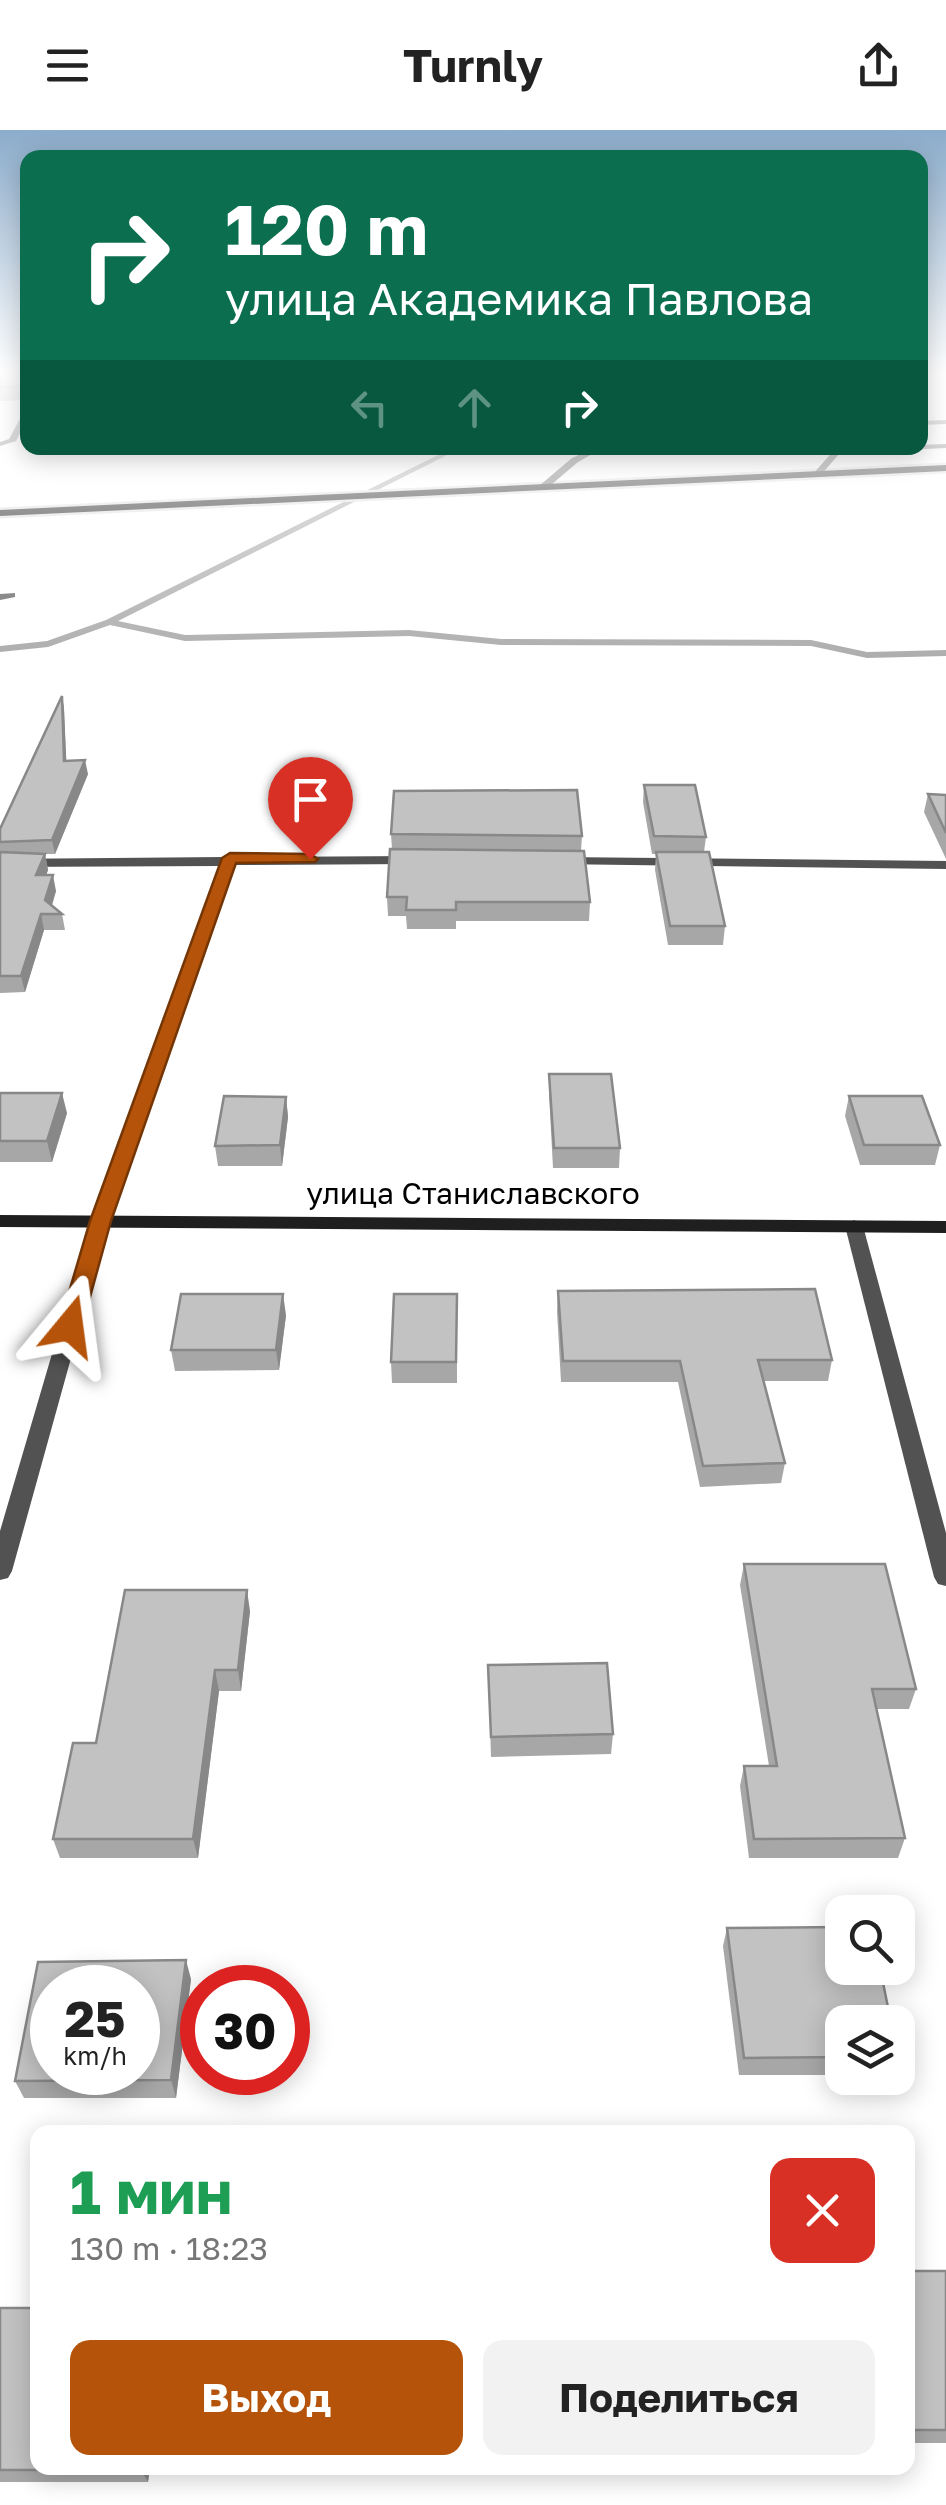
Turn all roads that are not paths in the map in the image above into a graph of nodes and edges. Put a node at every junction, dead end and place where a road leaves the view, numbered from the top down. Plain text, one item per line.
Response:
1 (548, 483) edge
2 (651, 483) edge
3 (542, 488) junction
4 (0, 513) edge
5 (230, 858) junction
6 (429, 860) edge
7 (548, 861) edge
8 (0, 863) edge
9 (946, 865) edge
10 (0, 1221) edge
11 (100, 1221) junction
12 (854, 1226) junction
13 (946, 1227) edge
14 (0, 1571) edge
15 (946, 1577) edge

1 - 3 street
2 - 3 main road
3 - 4 main road
5 - 6 street
5 - 8 street
5 - 11 street
7 - 9 street
10 - 11 street, улица Станиславского
11 - 12 street, улица Станиславского
11 - 14 street
12 - 13 street, улица Станиславского
12 - 15 street

